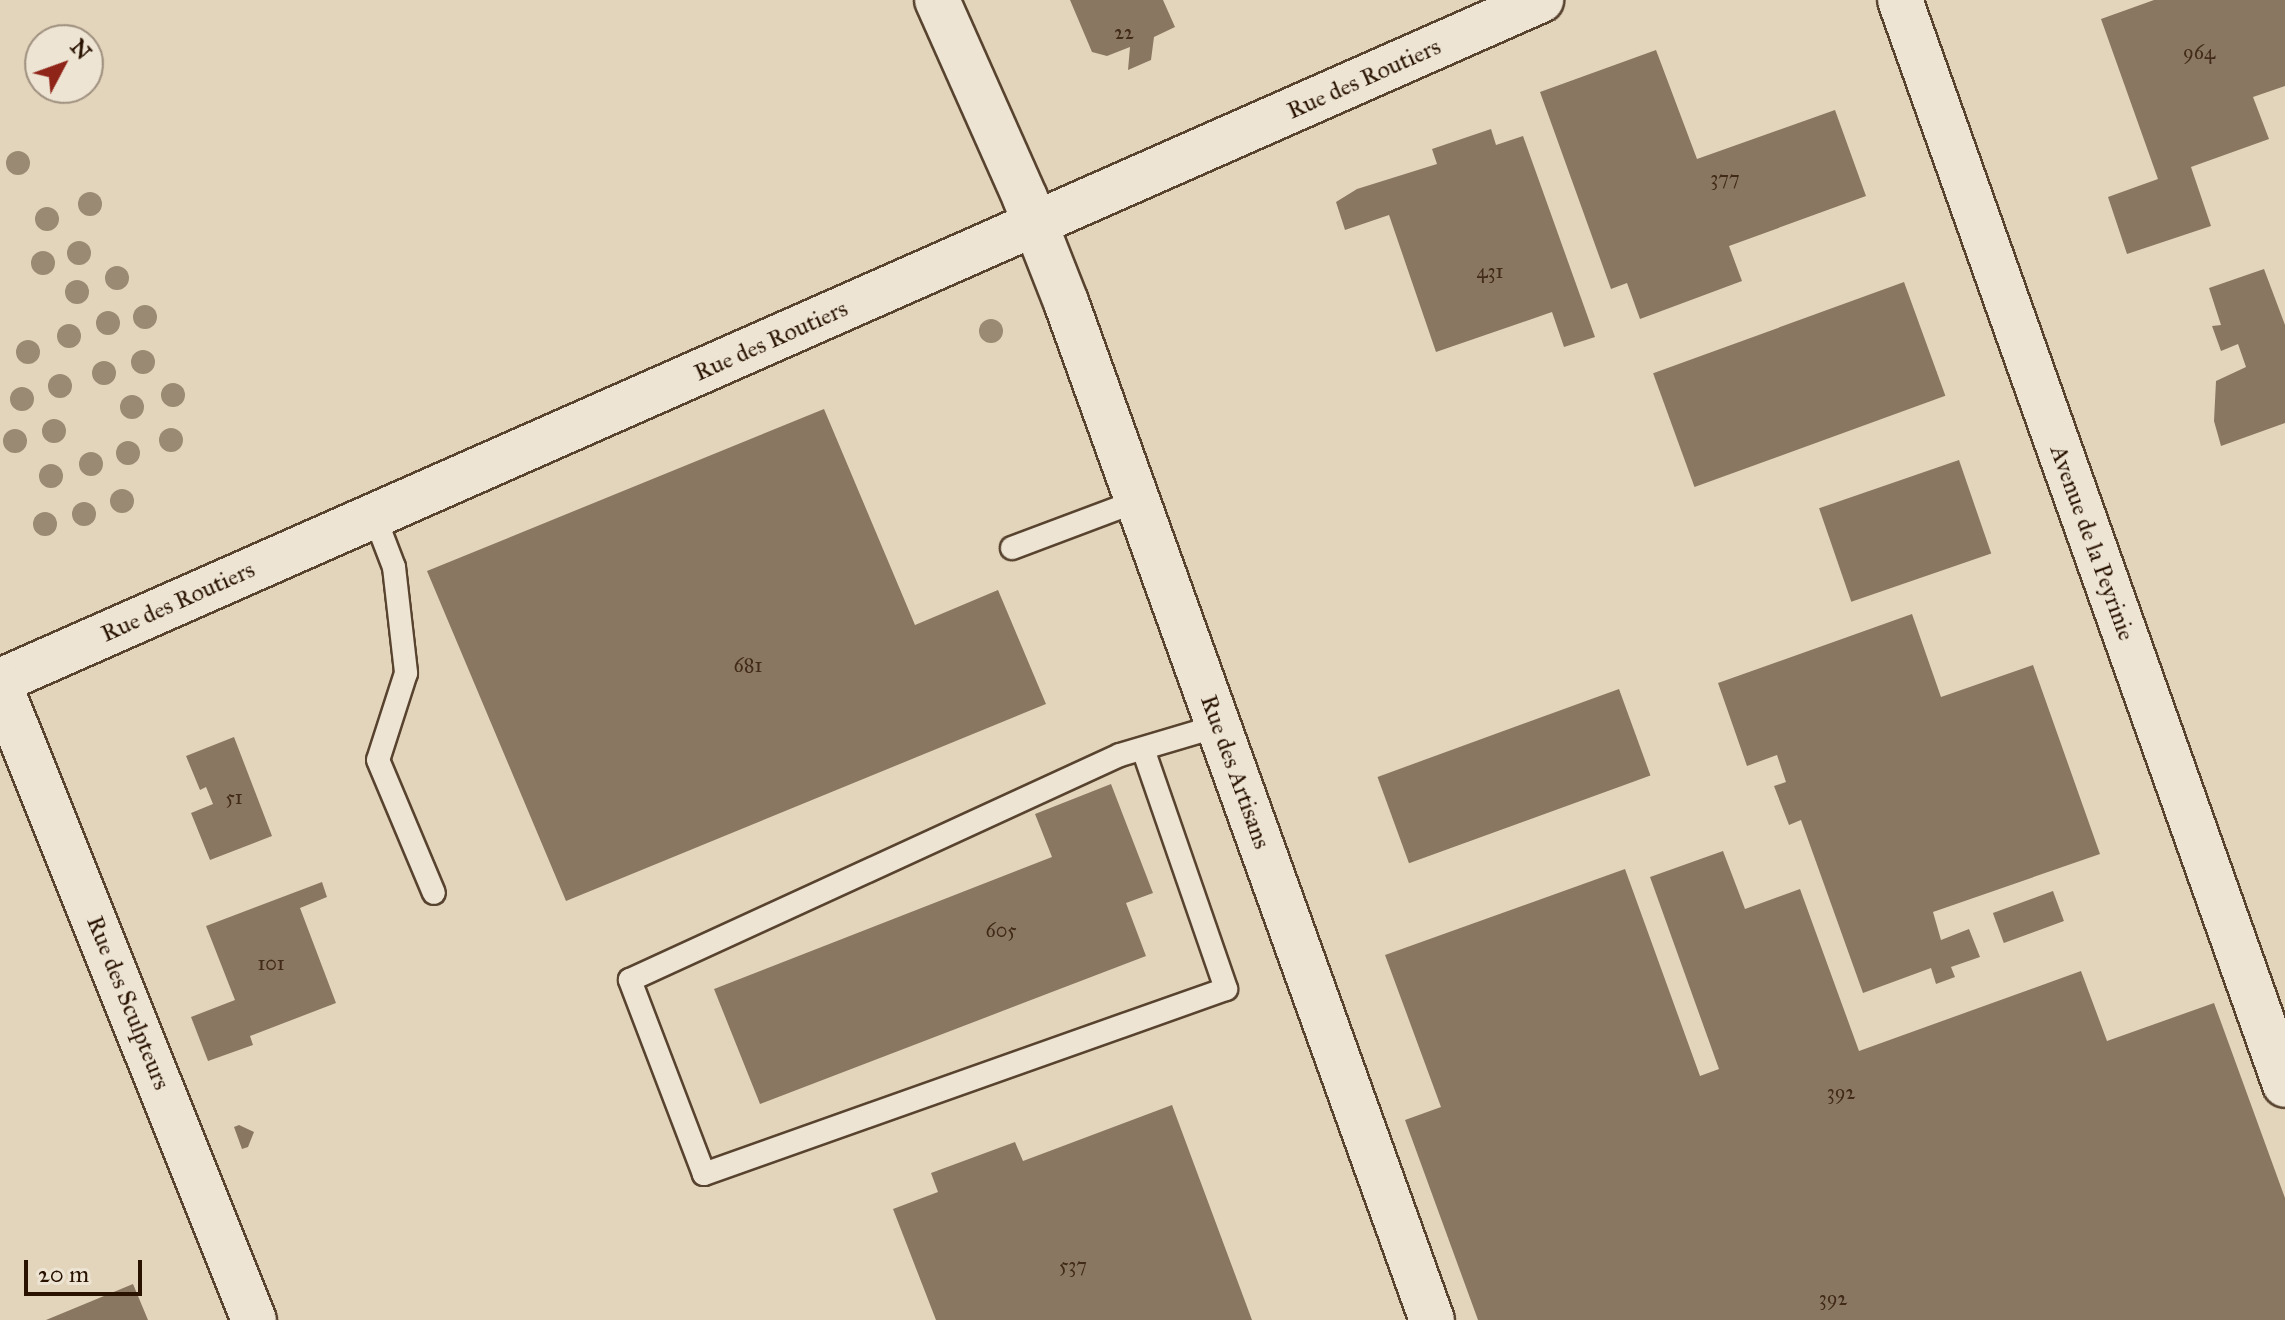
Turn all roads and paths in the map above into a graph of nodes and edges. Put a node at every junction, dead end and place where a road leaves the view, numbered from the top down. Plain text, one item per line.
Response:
1 (937, 0) edge
2 (1541, 0) edge
3 (1900, 0) edge
4 (1036, 225) junction
5 (1137, 501) junction
6 (374, 515) junction
7 (1012, 548) dead end
8 (0, 684) edge
9 (1218, 726) junction
10 (1143, 749) junction
11 (434, 893) dead end
12 (2285, 1085) edge
13 (254, 1320) edge
14 (1432, 1320) edge

1 - 4 street, Rue des Artisans
2 - 4 street, Rue des Routiers
3 - 12 street, Avenue de la Peyrinie
4 - 5 street, Rue des Artisans
4 - 6 street, Rue des Routiers
5 - 7 lane
5 - 9 street, Rue des Artisans
6 - 8 street, Rue des Routiers
6 - 11 lane
8 - 13 street, Rue des Sculpteurs
9 - 10 lane
9 - 14 street, Rue des Artisans
10 - 10 lane

